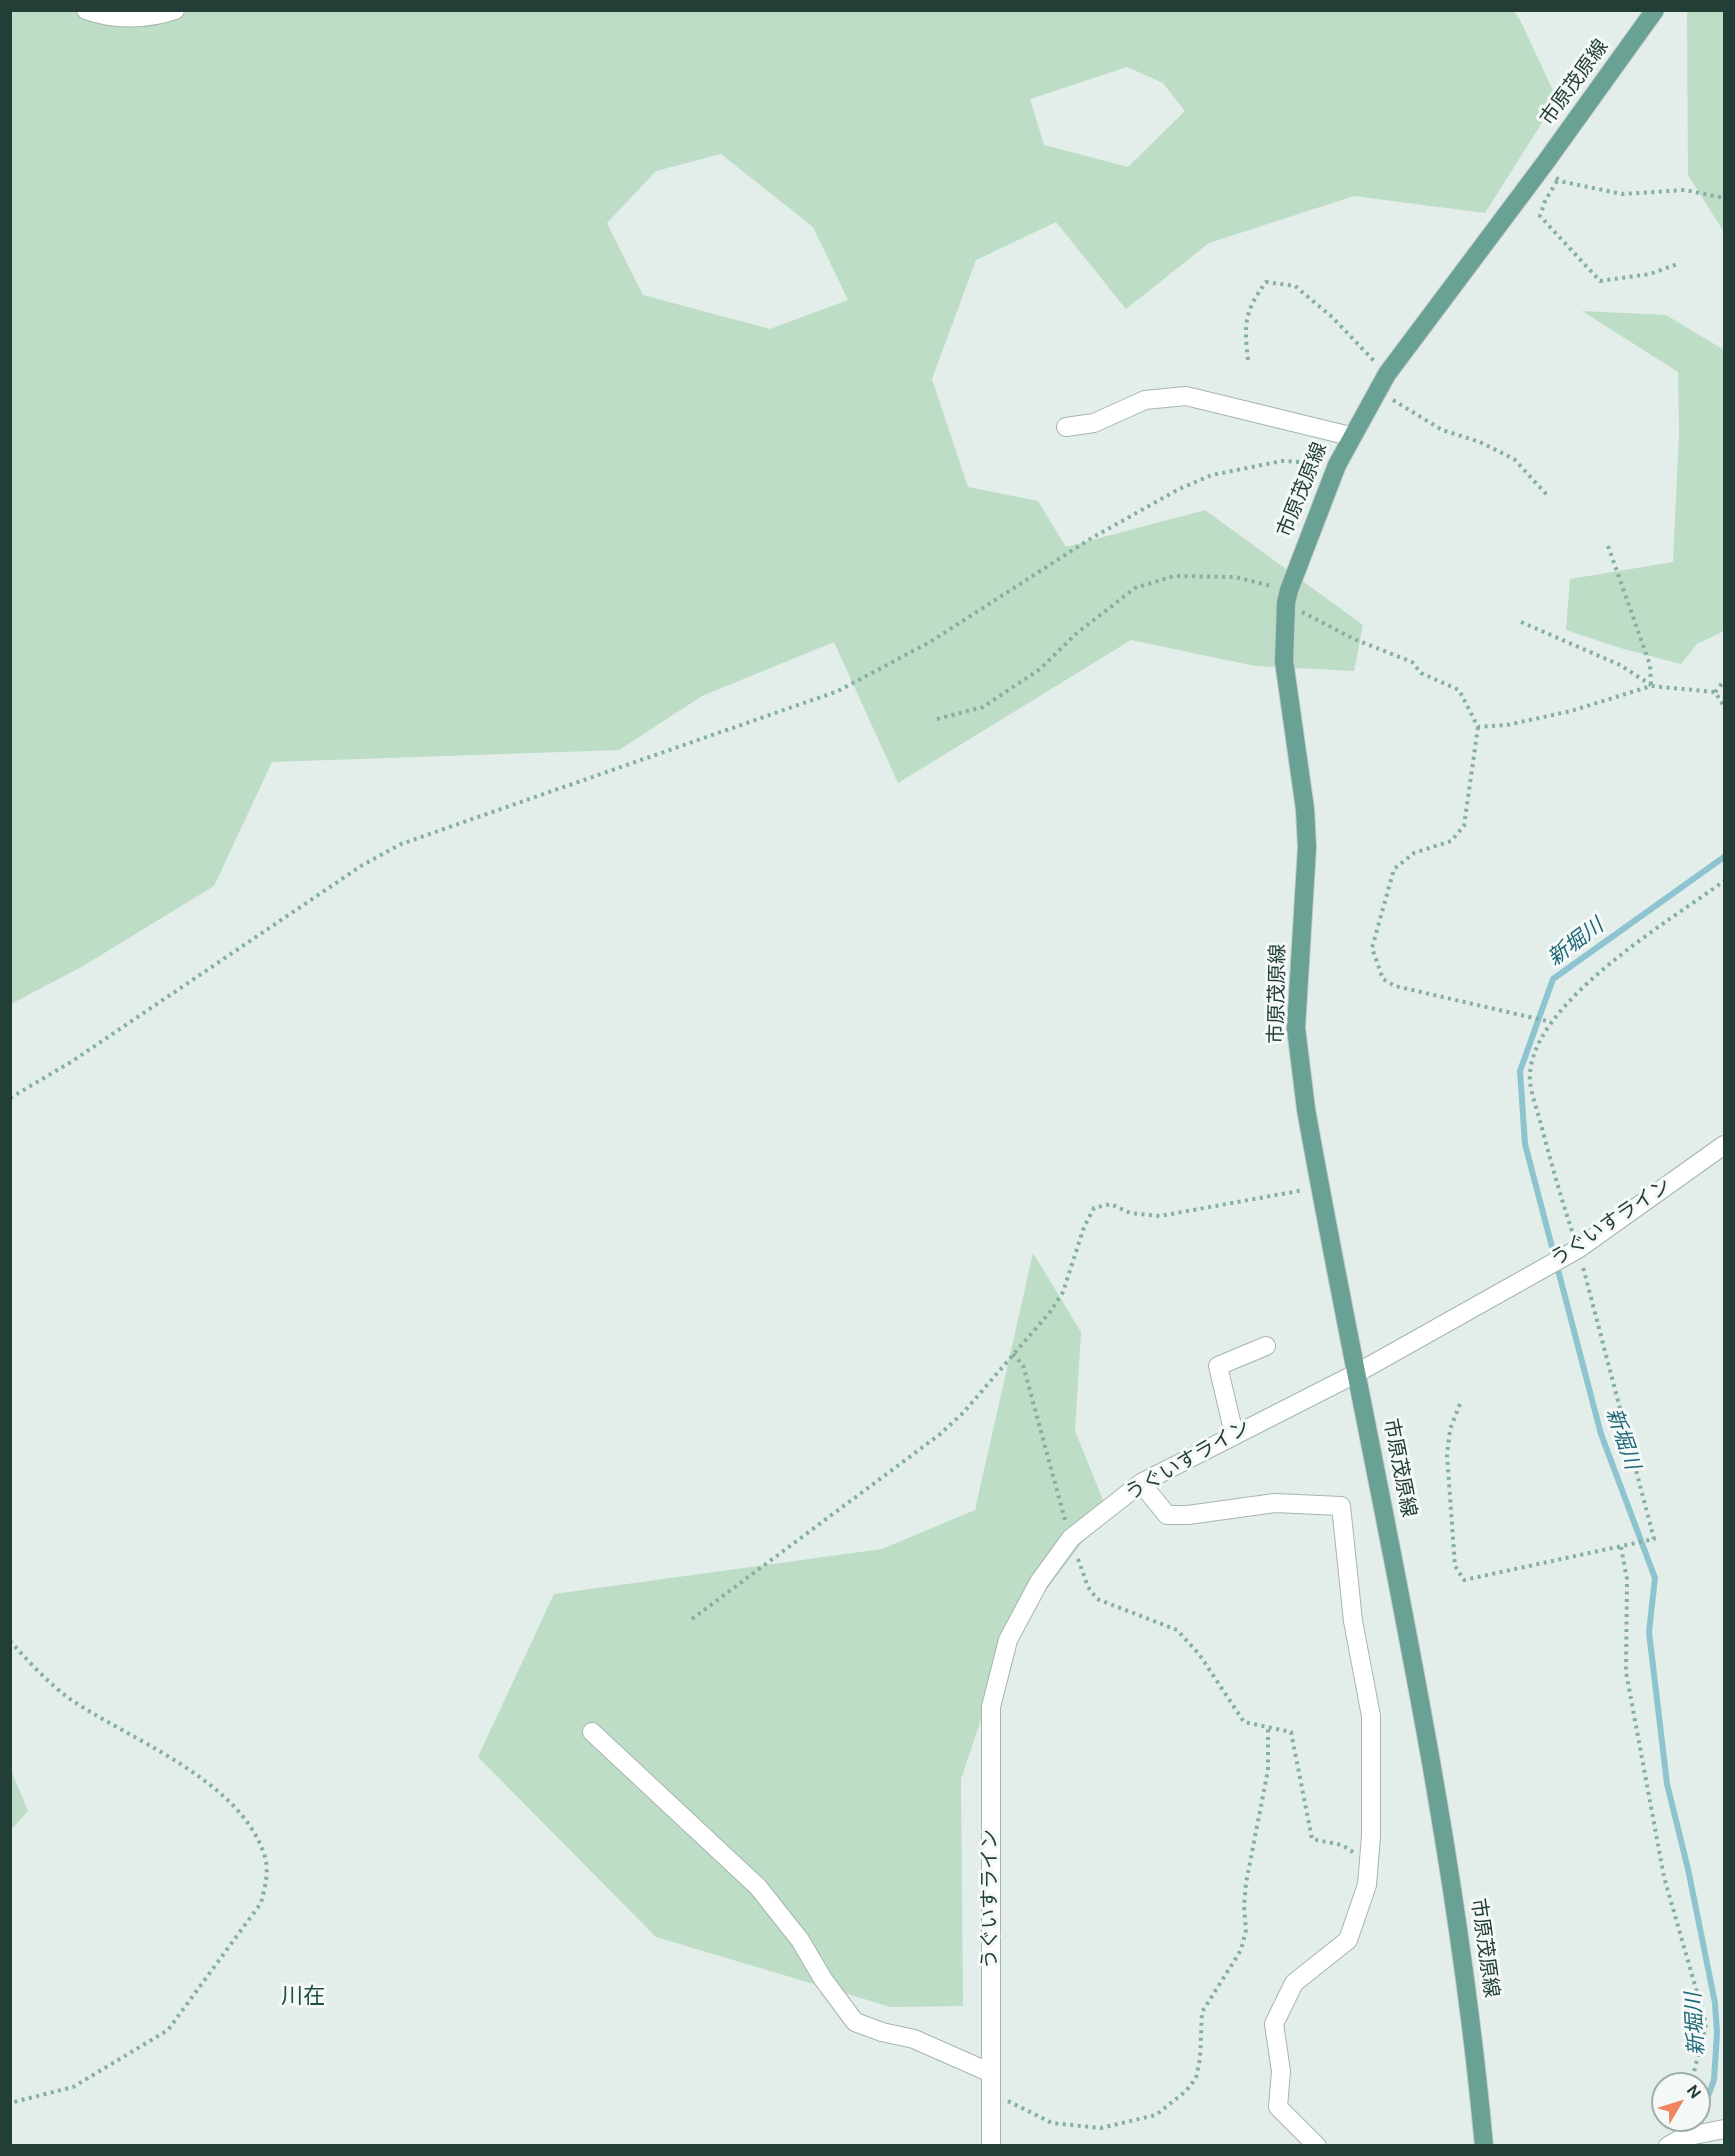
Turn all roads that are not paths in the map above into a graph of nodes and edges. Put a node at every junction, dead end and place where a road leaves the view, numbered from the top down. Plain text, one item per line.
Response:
1 (86, 10) edge
2 (175, 10) edge
3 (1655, 10) edge
4 (1066, 428) dead end
5 (1350, 436) junction
6 (1725, 1145) edge
7 (1266, 1346) dead end
8 (1357, 1373) junction
9 (1234, 1434) junction
10 (1141, 1483) junction
11 (592, 1732) dead end
12 (991, 2073) junction
13 (1725, 2129) edge
14 (991, 2145) edge
15 (1317, 2145) edge
16 (1484, 2145) edge
17 (1668, 2145) edge

1 - 2 street
3 - 5 main road, 市原茂原線
4 - 5 street
5 - 8 main road, 市原茂原線
6 - 8 street, うぐいすライン
7 - 9 street
8 - 9 street, うぐいすライン
8 - 16 main road, 市原茂原線
9 - 10 street, うぐいすライン
10 - 12 street, うぐいすライン
10 - 15 street
11 - 12 street
12 - 14 street, うぐいすライン
13 - 17 street

